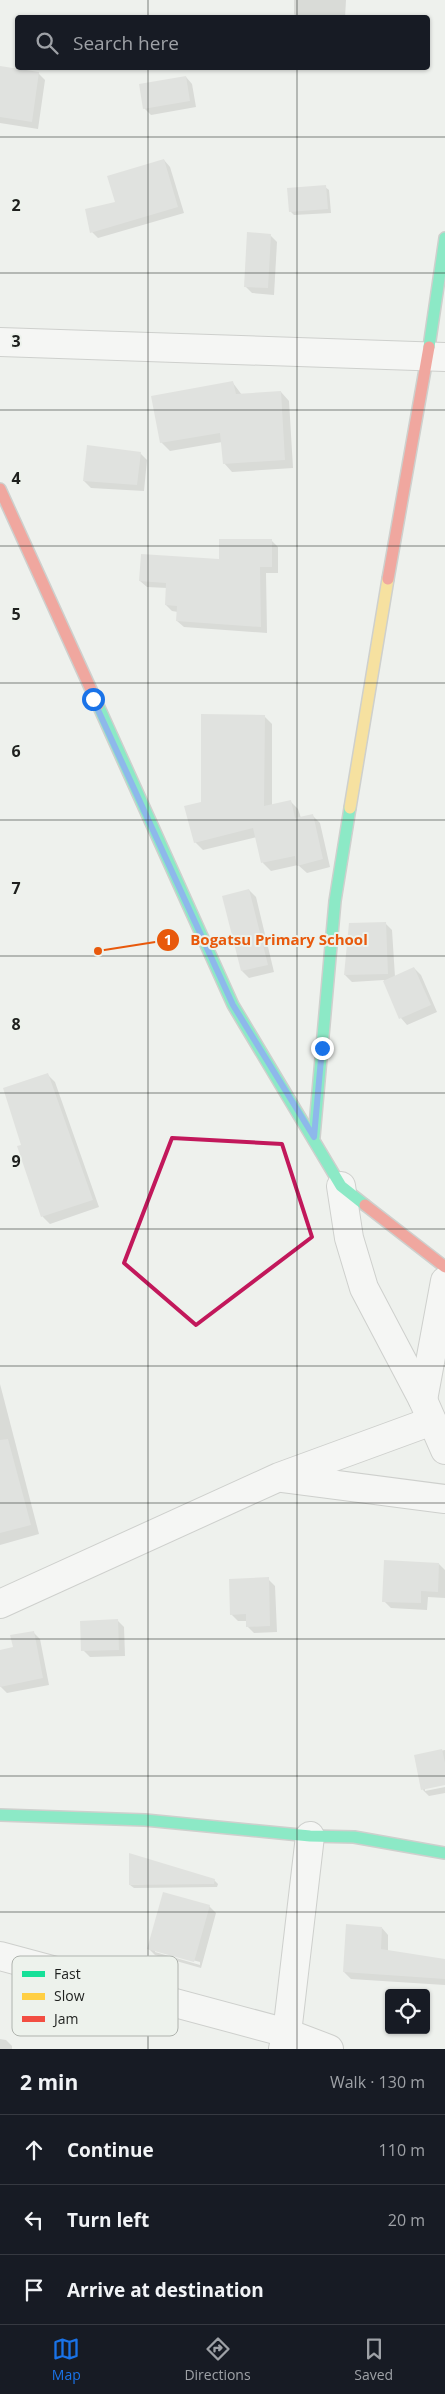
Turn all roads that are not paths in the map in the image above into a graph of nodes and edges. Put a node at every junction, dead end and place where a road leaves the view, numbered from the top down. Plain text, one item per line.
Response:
1 (445, 238) edge
2 (0, 342) edge
3 (437, 356) edge
4 (0, 489) edge
5 (314, 1137) junction
6 (341, 1186) junction
7 (445, 1267) edge
8 (445, 1281) edge
9 (428, 1411) junction
10 (445, 1450) edge
11 (279, 1477) junction
12 (445, 1499) edge
13 (0, 1604) edge
14 (0, 1815) edge
15 (310, 1836) junction
16 (445, 1853) edge
17 (0, 1956) edge
18 (12, 1960) edge
19 (178, 2009) edge
20 (285, 2041) edge
21 (329, 2049) edge

1 - 3 street
2 - 3 street
3 - 5 street
4 - 5 street
5 - 6 street
6 - 7 street
6 - 9 street
8 - 9 street
9 - 10 street
9 - 11 street
11 - 12 street
11 - 13 street
14 - 15 street
15 - 16 street
15 - 20 street
17 - 18 street
19 - 20 street
20 - 21 street

